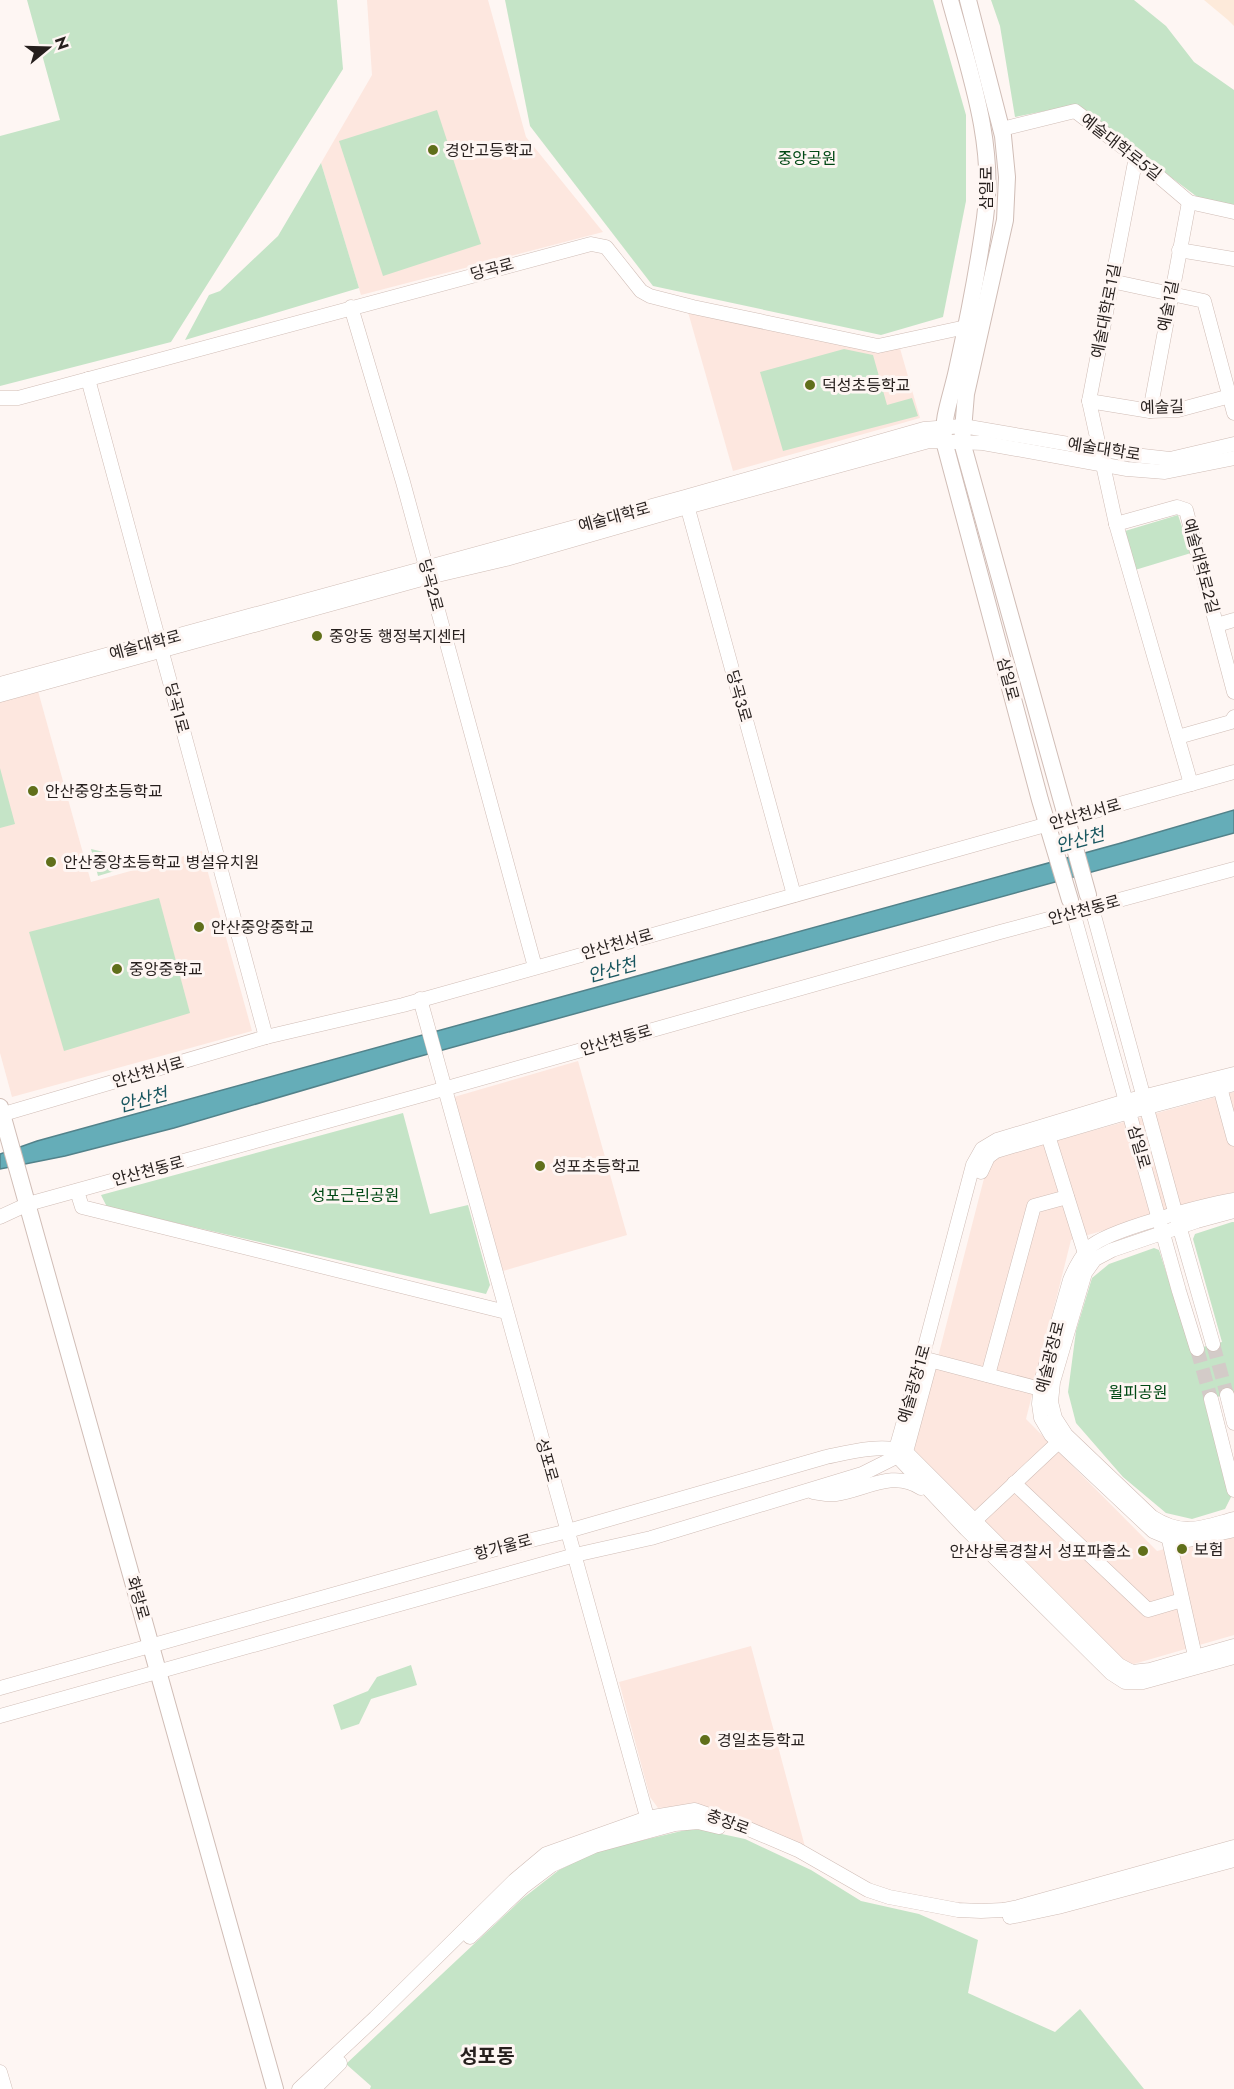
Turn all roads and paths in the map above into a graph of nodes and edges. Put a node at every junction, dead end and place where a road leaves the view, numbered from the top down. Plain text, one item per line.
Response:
1 (950, 0) edge
2 (968, 0) edge
3 (1002, 129) junction
4 (1136, 157) junction
5 (1189, 202) junction
6 (1234, 212) edge
7 (1179, 249) junction
8 (1234, 259) edge
9 (1111, 282) junction
10 (1171, 293) junction
11 (351, 308) junction
12 (966, 327) junction
13 (88, 379) junction
14 (1232, 396) edge
15 (0, 398) edge
16 (1089, 401) junction
17 (1149, 411) junction
18 (1234, 413) edge
19 (944, 434) junction
20 (962, 434) junction
21 (1234, 444) edge
22 (1098, 448) junction
23 (1234, 458) edge
24 (1102, 465) junction
25 (686, 502) junction
26 (1116, 524) junction
27 (428, 572) junction
28 (1234, 620) edge
29 (1217, 625) junction
30 (160, 646) junction
31 (0, 684) edge
32 (1234, 692) edge
33 (0, 695) edge
34 (1234, 717) edge
35 (1178, 737) junction
36 (1234, 772) edge
37 (1191, 784) junction
38 (1067, 819) junction
39 (1047, 824) junction
40 (1234, 869) edge
41 (794, 895) junction
42 (1090, 901) junction
43 (1072, 906) junction
44 (535, 967) junction
45 (420, 999) junction
46 (266, 1037) junction
47 (1234, 1074) edge
48 (1224, 1083) edge
49 (444, 1089) junction
50 (1144, 1102) junction
51 (1127, 1106) junction
52 (2, 1117) edge
53 (1047, 1130) junction
54 (1234, 1139) edge
55 (77, 1191) junction
56 (1067, 1197) junction
57 (1234, 1200) edge
58 (28, 1204) junction
59 (1234, 1211) edge
60 (0, 1217) edge
61 (1177, 1221) junction
62 (1161, 1226) junction
63 (1087, 1261) junction
64 (506, 1312) junction
65 (1213, 1344) tunnel mouth
66 (1197, 1349) tunnel mouth
67 (927, 1359) junction
68 (988, 1376) junction
69 (1046, 1391) junction
70 (1227, 1395) tunnel mouth
71 (1211, 1399) tunnel mouth
72 (1234, 1423) edge
73 (1062, 1438) junction
74 (900, 1453) junction
75 (1014, 1484) junction
76 (1234, 1490) edge
77 (807, 1491) junction
78 (937, 1498) junction
79 (1234, 1519) edge
80 (970, 1525) junction
81 (1234, 1530) edge
82 (568, 1531) junction
83 (1167, 1532) junction
84 (575, 1555) junction
85 (1182, 1600) junction
86 (151, 1644) junction
87 (1234, 1646) edge
88 (1234, 1657) edge
89 (1197, 1662) junction
90 (158, 1672) junction
91 (0, 1688) edge
92 (0, 1716) edge
93 (649, 1824) junction
94 (1234, 1847) edge
95 (1234, 1860) edge
96 (0, 2072) edge
97 (5, 2089) edge
98 (275, 2089) edge
99 (299, 2089) edge
100 (314, 2089) edge

1 - 12 main road, 삼일로
2 - 3 main road, 삼일로
3 - 4 street, 예술대학로5길
3 - 20 main road, 삼일로
4 - 5 street, 예술대학로5길
4 - 9 street, 예술대학로1길
5 - 6 street, 예술대학로5길
5 - 7 street, 예술1길
7 - 8 street
7 - 10 street, 예술1길
9 - 10 street
9 - 16 street, 예술대학로1길
10 - 14 street
10 - 17 street, 예술1길
11 - 12 street, 당곡로
11 - 13 street, 당곡로
11 - 27 street, 당곡2로
12 - 19 main road, 삼일로
13 - 15 street, 당곡로
13 - 30 street, 당곡1로
14 - 17 street, 예술길
14 - 18 street
16 - 17 street, 예술길
16 - 22 street, 예술대학로1길
19 - 20 street, 예술대학로
19 - 25 street, 예술대학로
19 - 39 main road, 삼일로
20 - 22 street, 예술대학로
20 - 24 street, 예술대학로
20 - 38 main road, 삼일로
21 - 22 street, 예술대학로
22 - 24 street, 예술대학로1길
23 - 24 street, 예술대학로
24 - 26 street
25 - 27 street, 예술대학로
25 - 41 street, 당곡3로
26 - 29 street, 예술대학로2길
26 - 35 street
27 - 30 street, 예술대학로
27 - 44 street, 당곡2로
28 - 29 street
29 - 32 street, 예술대학로2길
30 - 31 street, 예술대학로
30 - 33 street, 예술대학로
30 - 46 street, 당곡1로
34 - 35 street
35 - 37 street
36 - 37 street, 안산천서로
37 - 38 street, 안산천서로
38 - 39 street, 안산천서로
38 - 42 main road, 삼일로
39 - 41 street, 안산천서로
39 - 43 main road, 삼일로
40 - 42 street, 안산천동로
41 - 44 street, 안산천서로
42 - 43 street, 안산천동로
42 - 50 street, 삼일로
43 - 49 street, 안산천동로
43 - 51 street, 삼일로
44 - 45 street, 안산천서로
45 - 46 street, 안산천서로
45 - 49 street, 성포로
46 - 52 street, 안산천서로
47 - 48 street, 예술광장1로
48 - 50 street, 예술광장1로
48 - 54 street
49 - 55 street, 안산천동로
49 - 64 street, 성포로
50 - 51 street, 예술광장1로
50 - 61 street, 삼일로
51 - 53 street, 예술광장1로
51 - 62 street, 삼일로
52 - 58 main road, 화랑로
53 - 56 street
53 - 67 street, 예술광장1로
55 - 58 street, 안산천동로
55 - 64 street
56 - 63 street
56 - 68 street
57 - 61 street, 예술광장로
58 - 60 street, 안산천동로
58 - 86 main road, 화랑로
59 - 61 street, 예술광장로
61 - 62 street, 예술광장로
61 - 65 street, 삼일로
62 - 63 street, 예술광장로
62 - 66 street, 삼일로
63 - 69 street, 예술광장로
64 - 82 street, 성포로
67 - 68 street
67 - 74 street, 예술광장1로
68 - 69 street
69 - 73 street, 예술광장로
70 - 72 street
71 - 76 street
73 - 75 street
73 - 83 street, 예술광장로
74 - 77 street, 항가울로
74 - 78 street
74 - 80 street
74 - 82 street, 항가울로
75 - 80 street
75 - 85 street
77 - 78 street, 항가울로
77 - 84 street, 항가울로
78 - 80 street
79 - 83 street, 예술광장로
80 - 89 street
81 - 83 street
82 - 84 street, 성포로
82 - 86 street, 항가울로
83 - 85 street
84 - 90 street, 항가울로
84 - 93 street, 성포로
85 - 89 street
86 - 90 main road, 화랑로
86 - 91 street, 항가울로
87 - 89 street
88 - 89 street
90 - 92 street, 항가울로
90 - 98 main road, 화랑로
93 - 94 street, 충장로
93 - 95 street, 충장로
93 - 99 street, 충장로
93 - 100 street, 충장로
96 - 97 street

